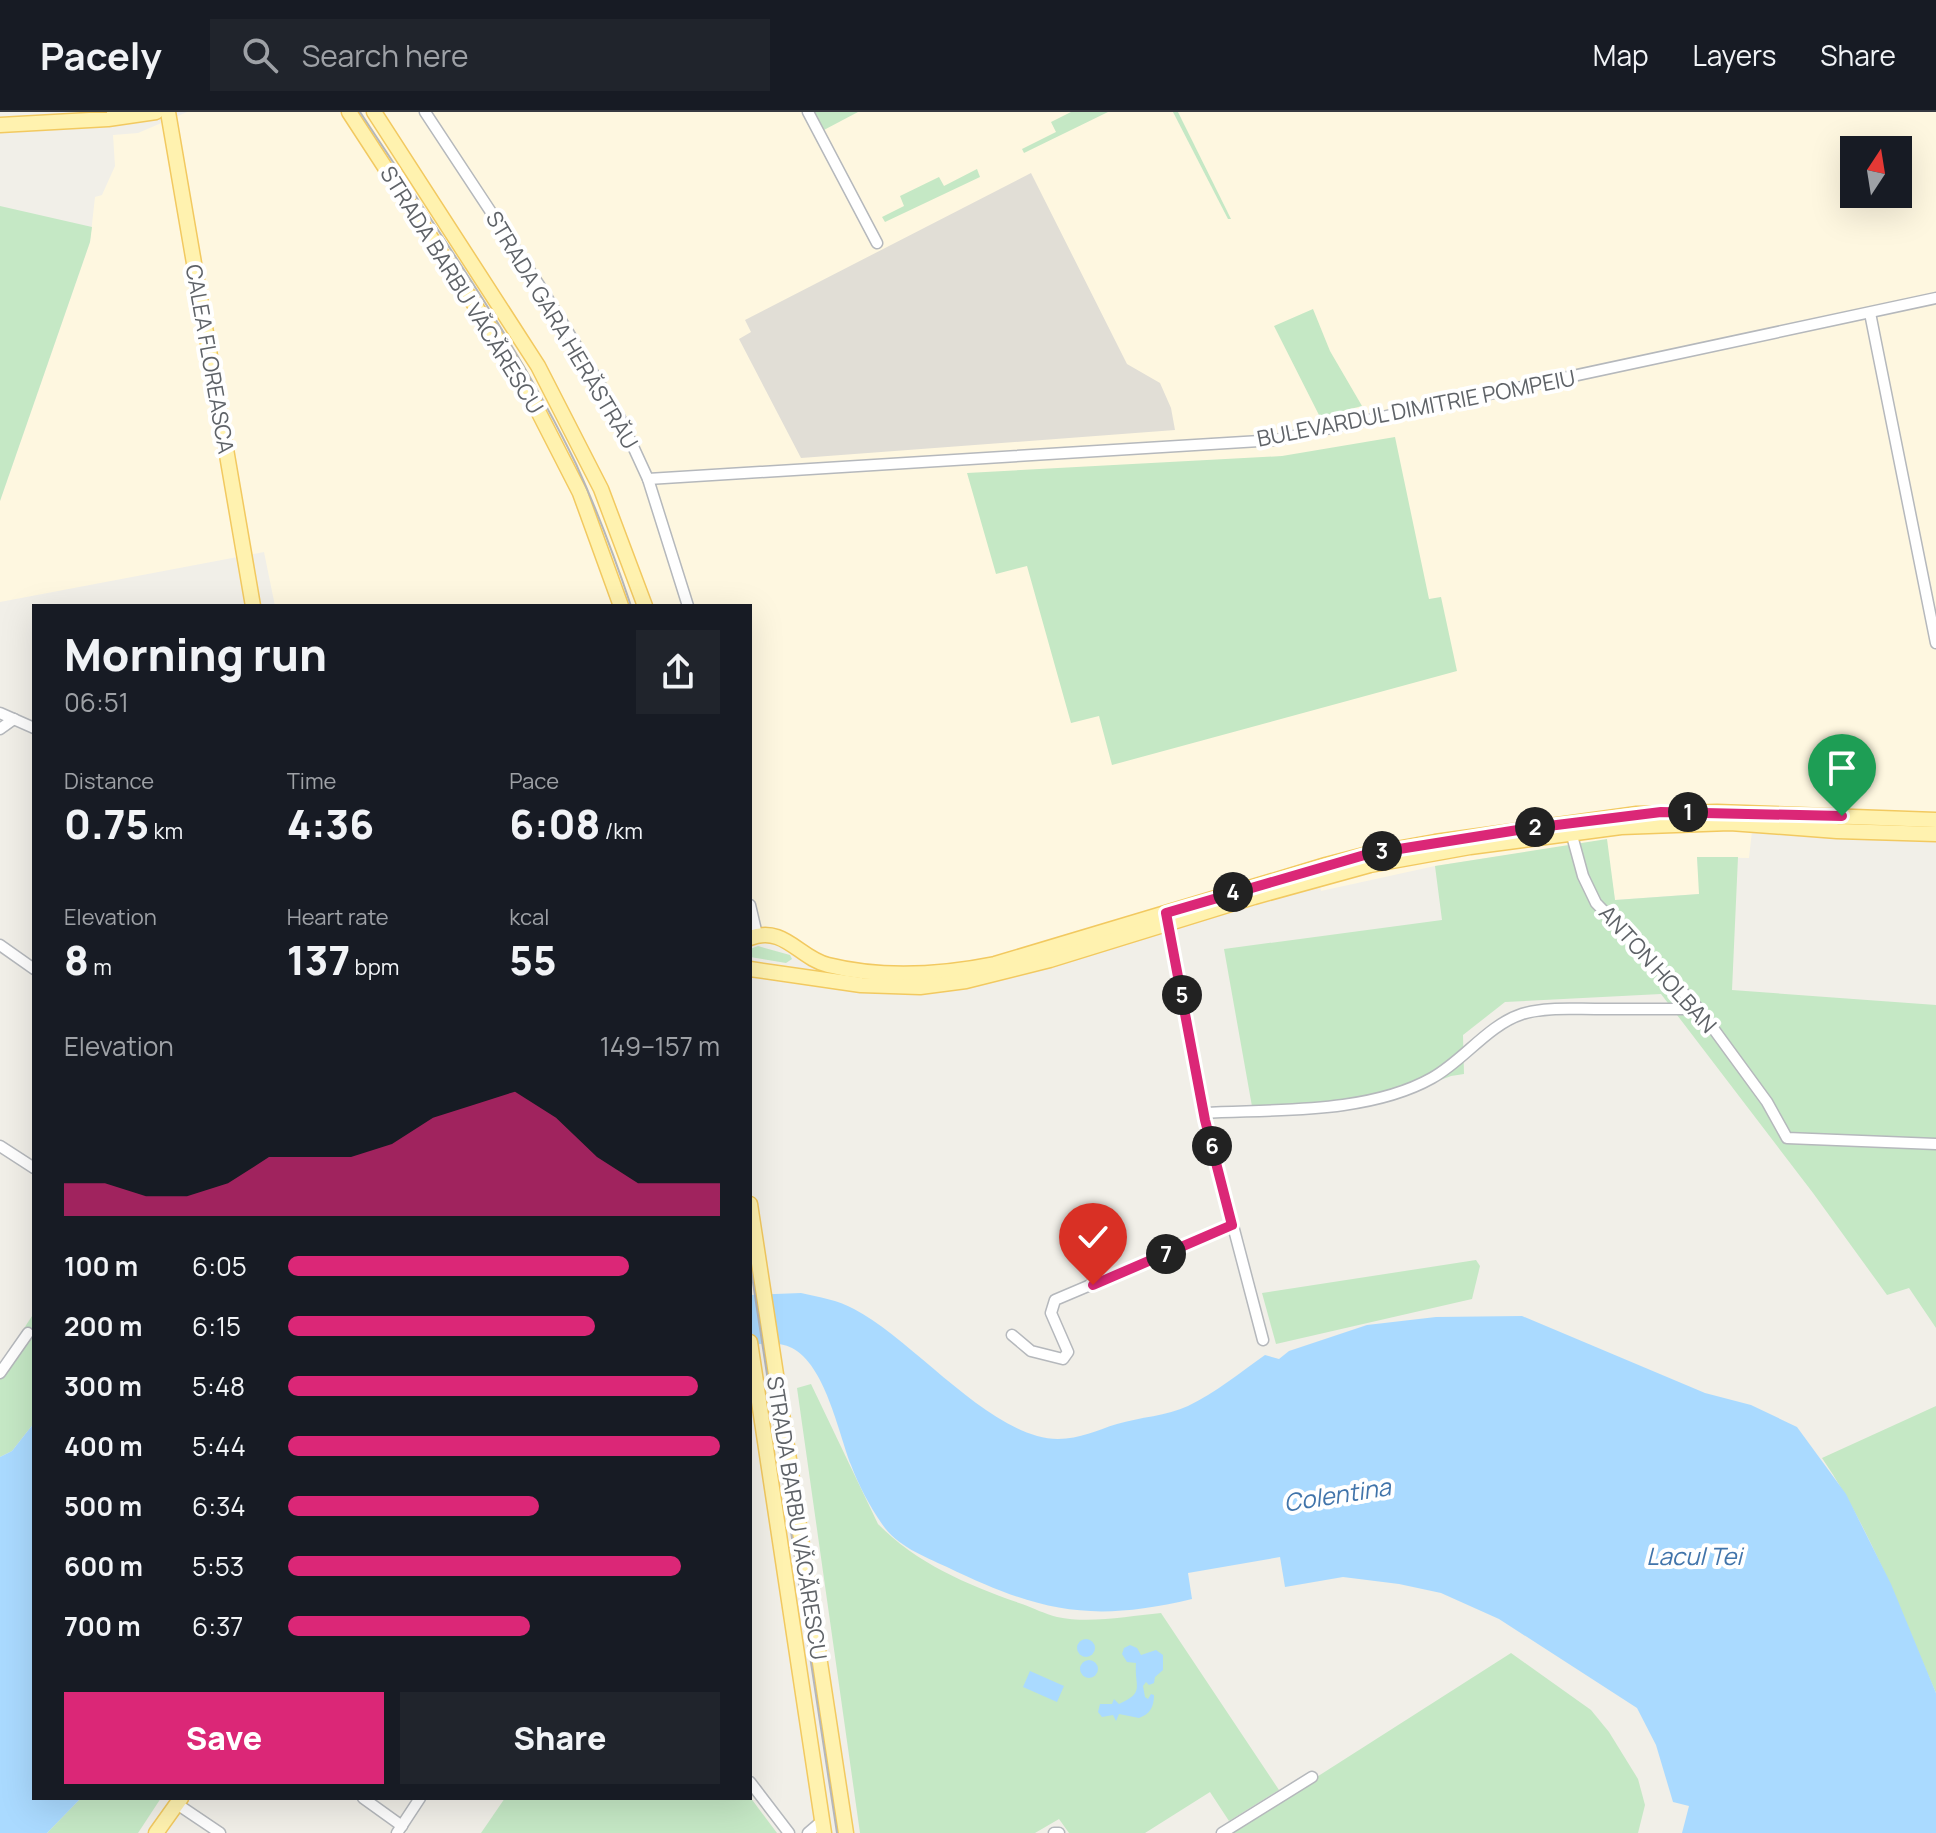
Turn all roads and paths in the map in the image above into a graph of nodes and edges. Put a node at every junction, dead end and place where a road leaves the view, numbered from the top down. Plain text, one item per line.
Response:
1 (156, 112) edge
2 (168, 112) edge
3 (349, 112) edge
4 (374, 112) edge
5 (425, 112) edge
6 (808, 112) edge
7 (0, 125) edge
8 (877, 243) dead end
9 (1936, 298) edge
10 (1870, 313) junction
11 (648, 479) junction
12 (253, 604) edge
13 (620, 604) edge
14 (644, 604) edge
15 (687, 604) edge
16 (1936, 643) edge
17 (0, 713) edge
18 (14, 719) junction
19 (32, 727) edge
20 (0, 729) edge
21 (1936, 820) edge
22 (1571, 832) junction
23 (1936, 834) edge
24 (1167, 918) junction
25 (753, 936) edge
26 (0, 945) edge
27 (799, 948) junction
28 (32, 968) edge
29 (757, 970) edge
30 (1699, 1009) junction
31 (1204, 1113) junction
32 (1936, 1144) edge
33 (0, 1146) edge
34 (32, 1167) edge
35 (752, 1220) edge
36 (1232, 1225) junction
37 (28, 1333) dead end
38 (1012, 1335) dead end
39 (1263, 1340) dead end
40 (752, 1356) edge
41 (0, 1373) edge
42 (1312, 1777) dead end
43 (752, 1785) edge
44 (365, 1800) edge
45 (419, 1800) edge
46 (179, 1801) edge
47 (823, 1827) edge
48 (399, 1829) edge
49 (156, 1833) edge
50 (220, 1833) edge
51 (789, 1833) edge
52 (808, 1833) edge
53 (846, 1833) edge
54 (1222, 1833) edge

1 - 7 main road
2 - 12 main road, CALEA FLOREASCA
3 - 13 main road, STRADA BARBU VĂCĂRESCU
4 - 14 main road, STRADA BARBU VĂCĂRESCU
5 - 11 street, STRADA GARA HERĂSTRĂU
6 - 8 street
9 - 10 street, BULEVARDUL DIMITRIE POMPEIU
10 - 11 street, BULEVARDUL DIMITRIE POMPEIU
10 - 16 street
11 - 15 street, STRADA GARA HERĂSTRĂU
17 - 18 street
18 - 19 street
18 - 20 street
21 - 24 main road
22 - 23 main road
22 - 24 main road
22 - 30 street, ANTON HOLBAN
24 - 27 main road
24 - 29 main road
24 - 31 street
25 - 27 main road
26 - 28 street
27 - 29 main road
30 - 31 street
30 - 32 street, ANTON HOLBAN
31 - 36 street
33 - 34 street
35 - 53 main road, STRADA BARBU VĂCĂRESCU
36 - 38 street
36 - 39 street
37 - 41 street
40 - 47 main road, STRADA BARBU VĂCĂRESCU
42 - 54 street
43 - 51 street
44 - 48 street
45 - 48 street
46 - 49 main road
46 - 50 street
47 - 52 street

